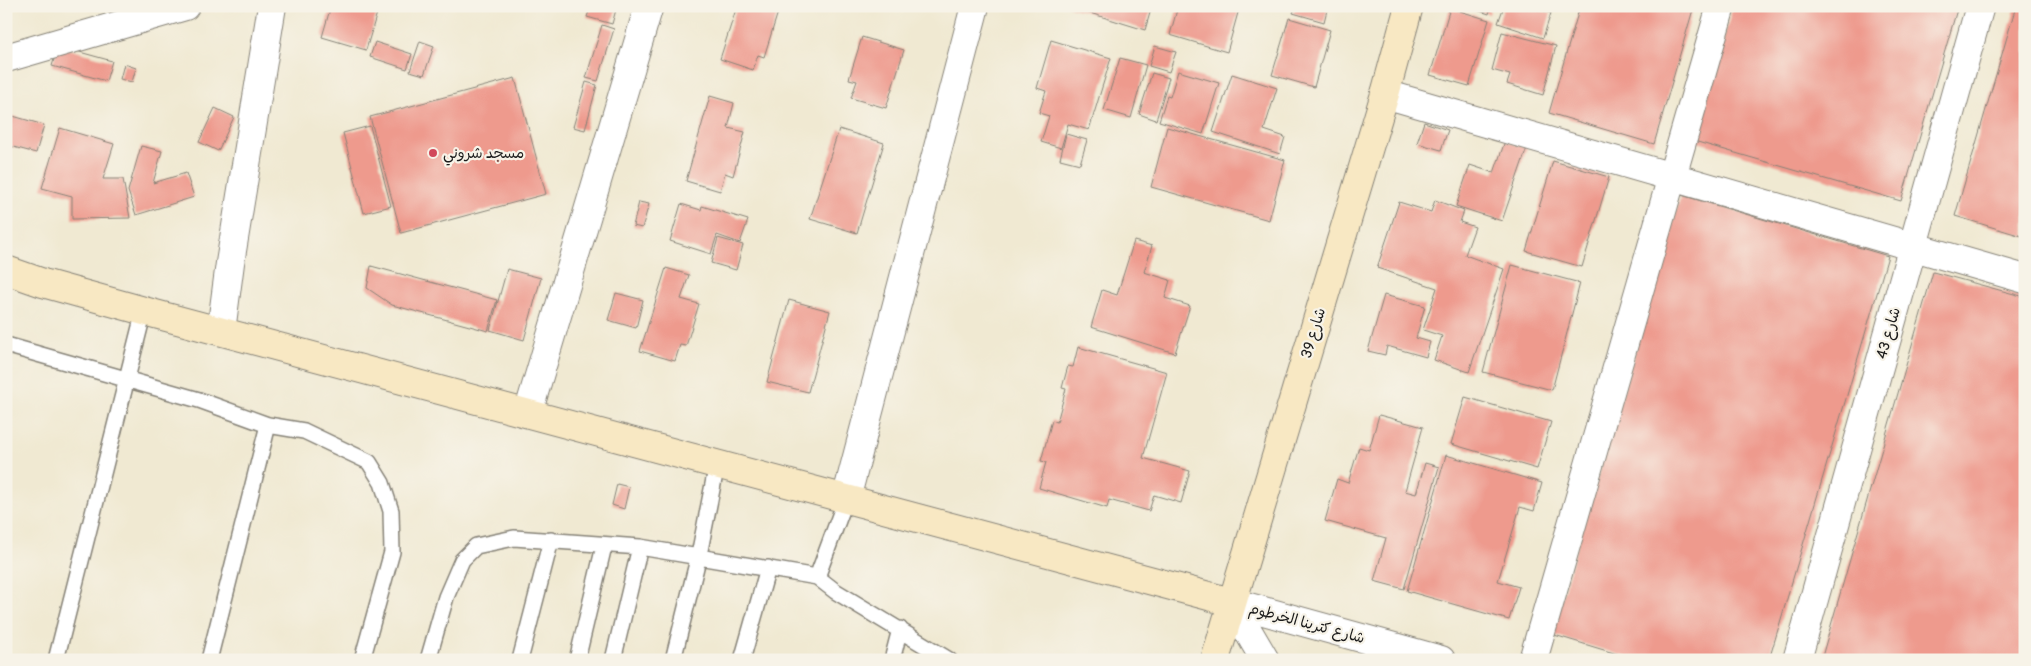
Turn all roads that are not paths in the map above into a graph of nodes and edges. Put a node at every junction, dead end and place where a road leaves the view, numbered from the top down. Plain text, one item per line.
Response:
1 (185, 6) edge
2 (272, 6) edge
3 (649, 6) edge
4 (975, 6) edge
5 (1409, 6) edge
6 (1721, 6) edge
7 (1980, 6) edge
8 (6, 58) edge
9 (1385, 94) junction
10 (1672, 176) junction
11 (1912, 247) junction
12 (6, 270) edge
13 (2025, 280) edge
14 (144, 311) junction
15 (221, 332) junction
16 (6, 345) edge
17 (126, 380) junction
18 (528, 413) junction
19 (268, 425) junction
20 (717, 464) junction
21 (846, 499) junction
22 (552, 540) junction
23 (604, 546) junction
24 (640, 547) junction
25 (699, 555) junction
26 (768, 568) junction
27 (817, 577) junction
28 (1231, 602) junction
29 (900, 629) junction
30 (56, 660) edge
31 (209, 660) edge
32 (362, 660) edge
33 (428, 660) edge
34 (520, 660) edge
35 (577, 660) edge
36 (613, 660) edge
37 (673, 660) edge
38 (742, 660) edge
39 (892, 660) edge
40 (949, 660) edge
41 (1215, 660) edge
42 (1265, 660) edge
43 (1441, 660) edge
44 (1533, 660) edge
45 (1797, 660) edge

1 - 8 street
2 - 15 street
3 - 18 street
4 - 21 street
5 - 9 street, شارع 39
6 - 10 street
7 - 11 street, شارع 43
9 - 10 street
9 - 28 street, شارع 39
10 - 11 street
10 - 44 street
11 - 13 street
11 - 45 street, شارع 43
12 - 14 street
14 - 15 street
14 - 17 lane
15 - 18 street
16 - 17 lane
17 - 19 lane
17 - 30 lane
18 - 20 street
19 - 31 lane
19 - 32 lane
20 - 21 street
20 - 25 lane
21 - 27 lane
21 - 28 street
22 - 23 lane
22 - 33 lane
22 - 34 lane
23 - 24 lane
23 - 35 lane
24 - 25 lane
24 - 36 lane
25 - 26 lane
25 - 37 lane
26 - 27 lane
26 - 38 lane
27 - 29 lane
28 - 41 street, شارع 39
28 - 42 street
28 - 43 street, شارع كترينا الخرطوم
29 - 39 lane
29 - 40 lane

